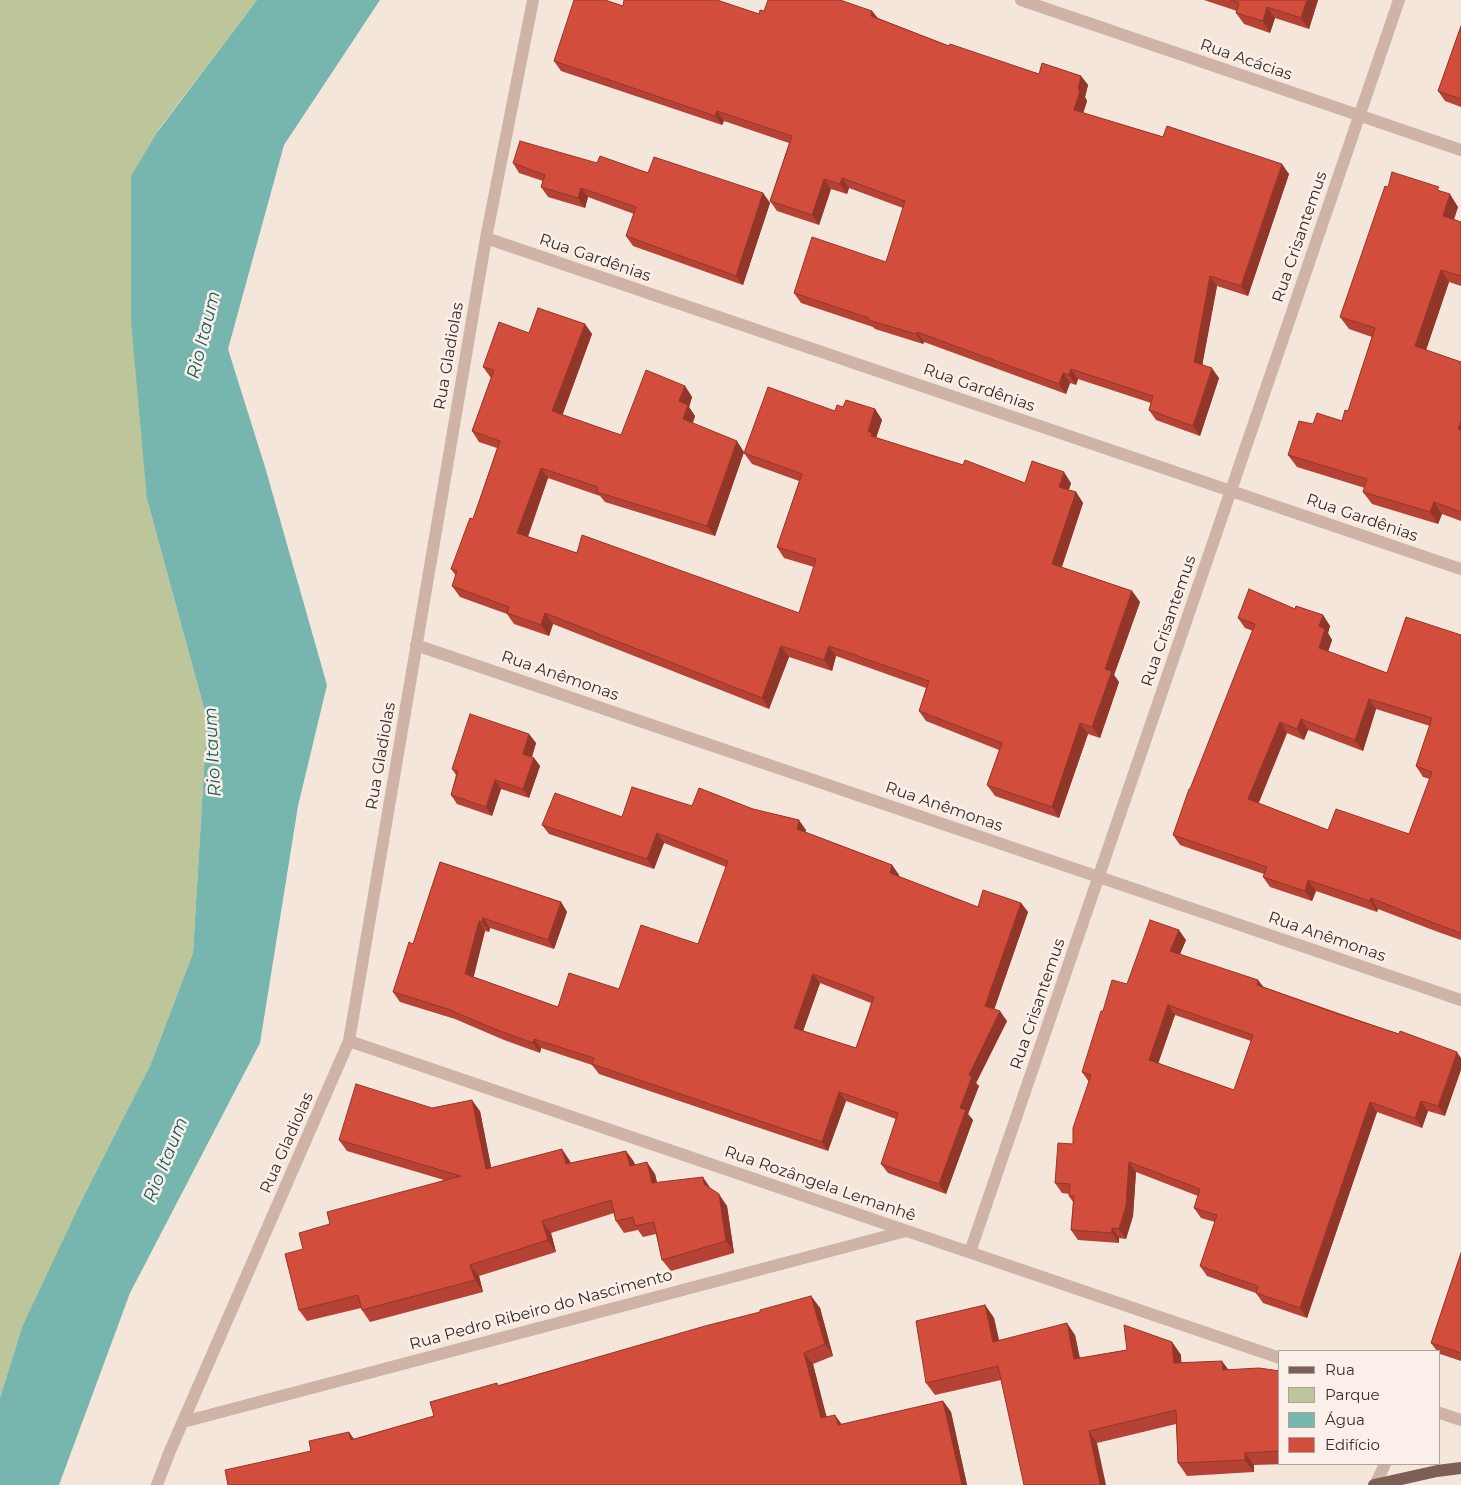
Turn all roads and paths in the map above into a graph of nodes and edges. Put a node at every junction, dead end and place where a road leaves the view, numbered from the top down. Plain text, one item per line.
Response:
1 (533, 0) edge
2 (1021, 0) edge
3 (1399, 0) edge
4 (1359, 115) junction
5 (1461, 150) edge
6 (486, 238) junction
7 (1230, 491) junction
8 (1461, 569) edge
9 (416, 645) junction
10 (1098, 876) junction
11 (1461, 1000) edge
12 (349, 1041) junction
13 (906, 1231) junction
14 (970, 1252) junction
15 (1278, 1357) edge
16 (1441, 1413) edge
17 (1461, 1420) edge
18 (183, 1422) junction
19 (1384, 1465) edge
20 (1461, 1468) edge
21 (157, 1485) edge
22 (1374, 1485) edge

1 - 6 street, Rua Gladiolas
2 - 4 street, Rua Acácias
3 - 4 street, Rua Crisantemus
4 - 5 street, Rua Acácias
4 - 7 street, Rua Crisantemus
6 - 7 street, Rua Gardênias
6 - 9 street, Rua Gladiolas
7 - 8 street, Rua Gardênias
7 - 10 street, Rua Crisantemus
9 - 10 street, Rua Anêmonas
9 - 12 street, Rua Gladiolas
10 - 11 street, Rua Anêmonas
10 - 14 street, Rua Crisantemus
12 - 13 street, Rua Rozângela Lemanhê
12 - 18 street, Rua Gladiolas
13 - 14 street, Rua Rozângela Lemanhê
13 - 18 street, Rua Pedro Ribeiro do Nascimento
14 - 15 street, Rua Rozângela Lemanhê
16 - 17 street
18 - 21 street, Rua Gladiolas
19 - 22 street
20 - 22 main road

